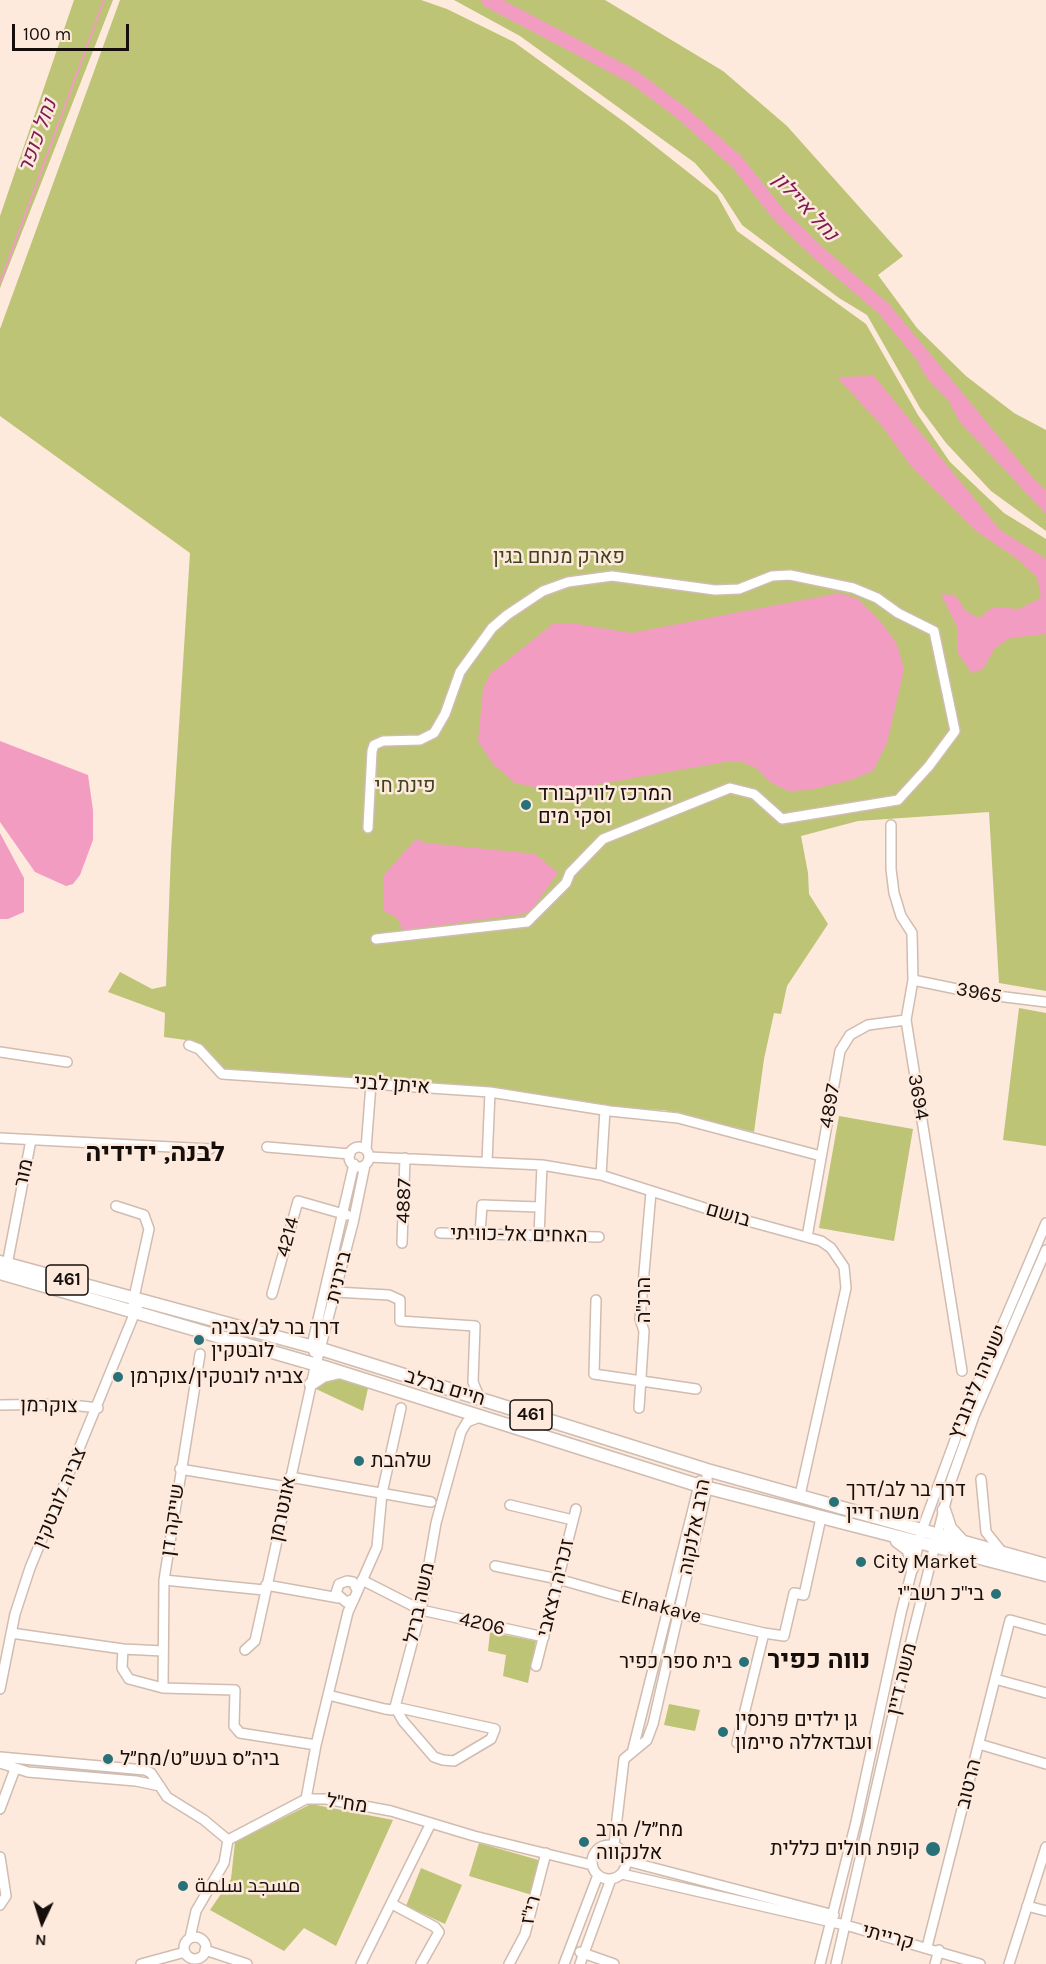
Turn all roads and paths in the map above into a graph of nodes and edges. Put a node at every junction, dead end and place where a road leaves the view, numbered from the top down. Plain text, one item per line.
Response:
1 (891, 825) dead end
2 (368, 828) dead end
3 (376, 939) dead end
4 (913, 980) junction
5 (1046, 1002) edge
6 (906, 1020) junction
7 (189, 1045) dead end
8 (0, 1052) edge
9 (67, 1062) dead end
10 (368, 1084) junction
11 (490, 1092) junction
12 (605, 1110) junction
13 (0, 1138) edge
14 (31, 1140) junction
15 (267, 1148) dead end
16 (210, 1149) dead end
17 (350, 1154) junction
18 (365, 1155) junction
19 (820, 1156) junction
20 (405, 1158) junction
21 (487, 1162) junction
22 (354, 1164) junction
23 (542, 1165) junction
24 (601, 1175) junction
25 (651, 1192) junction
26 (116, 1206) dead end
27 (539, 1207) junction
28 (343, 1214) junction
29 (354, 1217) junction
30 (1046, 1223) edge
31 (440, 1233) dead end
32 (480, 1234) junction
33 (539, 1236) junction
34 (599, 1237) dead end
35 (807, 1237) junction
36 (402, 1243) dead end
37 (1046, 1250) edge
38 (4, 1269) edge
39 (335, 1292) junction
40 (272, 1294) dead end
41 (137, 1299) junction
42 (596, 1300) dead end
43 (135, 1313) junction
44 (317, 1348) junction
45 (200, 1354) dead end
46 (316, 1364) junction
47 (962, 1371) dead end
48 (340, 1372) junction
49 (641, 1381) junction
50 (473, 1382) junction
51 (311, 1384) junction
52 (696, 1389) dead end
53 (461, 1393) junction
54 (480, 1399) junction
55 (0, 1405) edge
56 (98, 1408) junction
57 (401, 1408) dead end
58 (454, 1408) junction
59 (639, 1408) dead end
60 (483, 1417) junction
61 (461, 1432) junction
62 (180, 1469) junction
63 (707, 1470) junction
64 (290, 1477) junction
65 (981, 1479) dead end
66 (288, 1487) junction
67 (702, 1487) junction
68 (382, 1493) junction
69 (800, 1495) junction
70 (431, 1502) dead end
71 (510, 1505) dead end
72 (576, 1509) dead end
73 (944, 1510) junction
74 (821, 1518) junction
75 (573, 1520) junction
76 (922, 1531) junction
77 (986, 1532) junction
78 (885, 1535) junction
79 (937, 1535) junction
80 (918, 1544) junction
81 (969, 1544) junction
82 (934, 1548) junction
83 (1002, 1553) junction
84 (1046, 1565) edge
85 (495, 1566) dead end
86 (912, 1568) junction
87 (1046, 1575) edge
88 (558, 1579) junction
89 (164, 1580) junction
90 (362, 1580) junction
91 (265, 1588) junction
92 (356, 1594) junction
93 (339, 1598) junction
94 (421, 1610) junction
95 (667, 1610) junction
96 (677, 1613) junction
97 (1046, 1630) edge
98 (11, 1633) junction
99 (764, 1633) junction
100 (543, 1637) junction
101 (123, 1649) junction
102 (244, 1650) dead end
103 (163, 1651) junction
104 (536, 1666) dead end
105 (994, 1678) junction
106 (163, 1688) junction
107 (0, 1689) edge
108 (1046, 1693) edge
109 (328, 1695) junction
110 (395, 1707) junction
111 (737, 1743) dead end
112 (979, 1744) junction
113 (316, 1745) junction
114 (633, 1749) junction
115 (0, 1750) edge
116 (2, 1759) edge
117 (1046, 1764) edge
118 (15, 1769) junction
119 (160, 1786) junction
120 (306, 1799) junction
121 (0, 1809) edge
122 (431, 1823) junction
123 (228, 1840) junction
124 (614, 1845) junction
125 (1046, 1847) edge
126 (546, 1853) junction
127 (594, 1854) junction
128 (558, 1856) junction
129 (0, 1857) edge
130 (627, 1861) junction
131 (592, 1865) junction
132 (622, 1874) junction
133 (598, 1875) junction
134 (611, 1879) junction
135 (392, 1904) junction
136 (1, 1905) edge
137 (1027, 1906) junction
138 (1046, 1911) edge
139 (830, 1918) junction
140 (845, 1926) junction
141 (190, 1938) junction
142 (927, 1947) junction
143 (572, 1949) junction
144 (205, 1950) junction
145 (939, 1950) junction
146 (185, 1952) junction
147 (585, 1954) junction
148 (193, 1961) edge
149 (141, 1964) edge
150 (247, 1964) edge
151 (362, 1964) edge
152 (421, 1964) edge
153 (510, 1964) edge
154 (564, 1964) edge
155 (580, 1964) edge
156 (614, 1964) edge
157 (820, 1964) edge
158 (836, 1964) edge
159 (935, 1964) edge
160 (980, 1964) edge
161 (1009, 1964) edge

1 - 4 street, 3694
2 - 3 street
4 - 5 street, 3965
4 - 6 street, 3694
6 - 19 street, 4897
6 - 47 street, 3694
7 - 10 street, איתן לבני
8 - 9 street
10 - 11 street, איתן לבני
10 - 18 street, בירנית
11 - 12 street, איתן לבני
11 - 21 street
12 - 19 street, איתן לבני
12 - 24 street
13 - 14 street
14 - 16 street
14 - 38 street, מור
15 - 17 street
17 - 18 street
17 - 22 street
18 - 20 street, בושם
18 - 22 street, בושם
18 - 29 street, בירנית
19 - 35 street, 4897
20 - 21 street, בושם
20 - 36 street, 4887
21 - 23 street, בושם
22 - 28 street, בירנית
23 - 24 street, בושם
23 - 27 street
24 - 25 street, בושם
25 - 35 street, בושם
25 - 49 street, הרנ"ה
26 - 41 street, צביה לובטקין
27 - 32 street
27 - 33 street
28 - 29 street, 4214
28 - 40 street, 4214
28 - 44 street, בירנית
29 - 39 street, בירנית
30 - 76 street, ישעיהו ליבוביץ
31 - 32 street, האחים אל-כוויתי
32 - 33 street, האחים אל-כוויתי
33 - 34 street, האחים אל-כוויתי
35 - 69 street, בושם
37 - 73 street, ישעיהו ליבוביץ
38 - 41 main road, חיים ברלב / 461
38 - 43 main road, חיים ברלב / 461
39 - 44 street, בירנית
39 - 50 street
41 - 43 street, צביה לובטקין
41 - 44 main road, חיים ברלב / 461
42 - 49 street
43 - 46 main road, חיים ברלב / 461
43 - 56 street, צביה לובטקין
44 - 46 street, בירנית
44 - 53 main road, חיים ברלב / 461
45 - 62 street, שייקה דן
46 - 48 main road, חיים ברלב / 461
46 - 51 street, אונטרמן
48 - 51 main road
48 - 58 main road, חיים ברלב / 461
49 - 52 street
49 - 59 street, הרנ"ה
50 - 53 street
50 - 54 street
51 - 64 street, אונטרמן
53 - 54 main road, חיים ברלב / 461
54 - 63 main road, חיים ברלב / 461
55 - 56 street, צוקרמן
56 - 98 street, צביה לובטקין
57 - 68 street
58 - 60 main road, חיים ברלב / 461
58 - 61 street
60 - 61 street
60 - 67 main road, חיים ברלב / 461
61 - 94 street, משה בריל
62 - 66 street
62 - 89 street, שייקה דן
63 - 67 street, הרב אלנקוה
63 - 69 main road, חיים ברלב / 461
64 - 66 street, אונטרמן
64 - 68 street
65 - 77 street
66 - 91 street, אונטרמן
67 - 74 main road, חיים ברלב / 461
67 - 95 street, הרב אלנקוה
67 - 96 street, הרב אלנקוה
68 - 70 street
68 - 90 street
69 - 76 main road, חיים ברלב / 461
71 - 75 street
72 - 75 street, זכריה רצאבי
73 - 79 street, ישעיהו ליבוביץ
73 - 81 main road
74 - 78 main road, חיים ברלב / 461
74 - 99 street
75 - 88 street, זכריה רצאבי
76 - 79 main road, 461
76 - 80 street, ישעיהו ליבוביץ
77 - 81 street
77 - 83 street
78 - 80 main road, חיים ברלב / 461
78 - 86 main road
79 - 81 main road, 461
79 - 82 street, משה דיין
80 - 82 main road, 461
80 - 86 street, משה דיין
81 - 83 main road, 461
82 - 87 main road, 461
82 - 140 street, משה דיין
83 - 84 main road, 461
85 - 88 street
86 - 139 street, משה דיין
88 - 95 street, Elnakave
88 - 100 street, זכריה רצאבי
89 - 91 street
89 - 103 street, שייקה דן
90 - 92 street
90 - 94 street, 4206
91 - 93 street
91 - 102 street, אונטרמן
92 - 93 street
92 - 93 street
92 - 109 street
94 - 100 street, 4206
94 - 110 street, משה בריל
95 - 96 street, Elnakave
95 - 114 street, הרב אלנקוה
96 - 99 street, Elnakave
96 - 114 street, הרב אלנקוה
97 - 105 street, הרטוב
98 - 101 street
98 - 107 street, צביה לובטקין
99 - 111 street
100 - 104 street, זכריה רצאבי
101 - 103 street
101 - 106 street
103 - 106 street, שייקה דן
105 - 108 street
105 - 112 street, הרטוב
106 - 113 street
109 - 110 street
109 - 113 street
110 - 110 street
112 - 117 street
112 - 142 street, הרטוב
113 - 120 street
114 - 124 street, הרב אלנקוה
115 - 116 street
116 - 118 street
116 - 119 street
118 - 119 street
118 - 121 street
119 - 123 street
120 - 122 street, מח"ל
120 - 123 street, מח"ל
122 - 126 street, מח"ל
122 - 135 street
123 - 141 street
124 - 127 street
124 - 130 street
125 - 137 street
126 - 128 street, מח"ל
126 - 153 street, רי"ז
127 - 128 street, מח"ל
127 - 131 street
128 - 131 street, מח"ל
129 - 136 street
130 - 132 street
130 - 139 street
131 - 133 street
132 - 134 street
132 - 139 street
133 - 134 street
133 - 143 street
134 - 147 street
135 - 151 street
135 - 152 street
137 - 138 street
137 - 161 street
139 - 140 street, קרייתי
139 - 157 street, משה דיין
140 - 142 street, קרייתי
140 - 158 street, משה דיין
141 - 144 street
141 - 146 street
142 - 145 street, קרייתי
143 - 147 street
143 - 154 street
144 - 148 street
144 - 150 street
145 - 159 street
145 - 160 street, קרייתי
146 - 148 street
146 - 149 street
147 - 155 street
147 - 156 street

